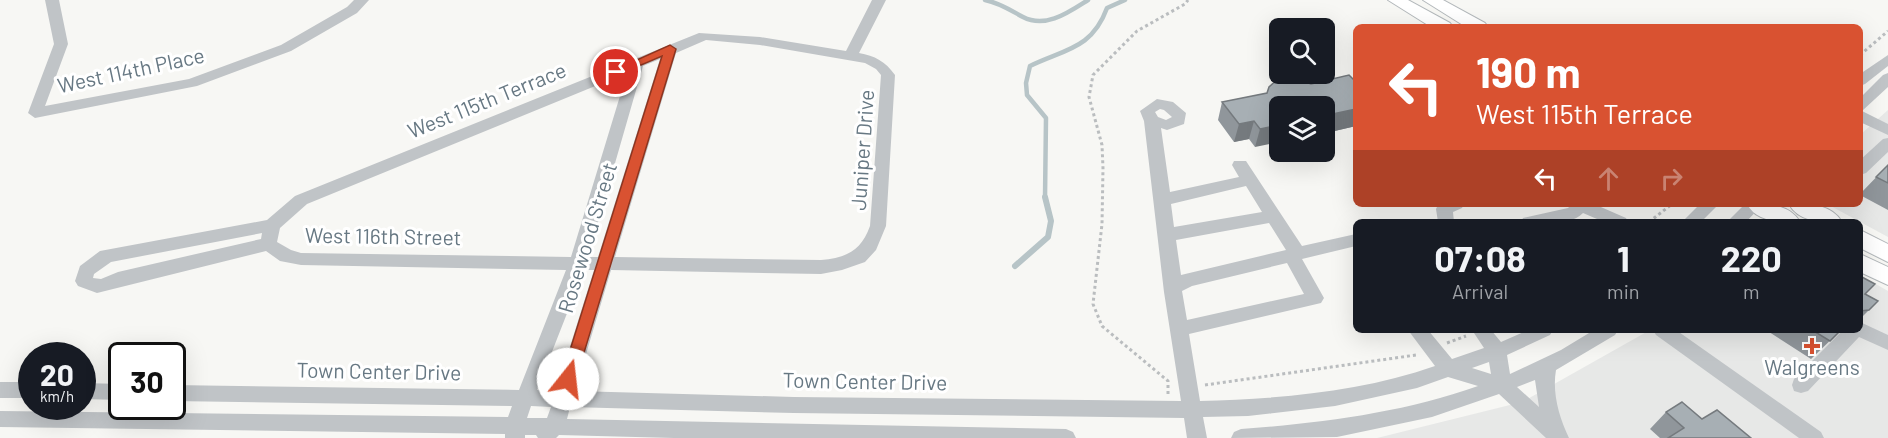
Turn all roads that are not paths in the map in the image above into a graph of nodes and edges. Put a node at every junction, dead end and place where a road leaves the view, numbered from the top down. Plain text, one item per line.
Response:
1 (52, 0) edge
2 (362, 0) edge
3 (879, 0) edge
4 (1396, 0) edge
5 (1431, 0) edge
6 (1439, 24) edge
7 (1474, 24) edge
8 (670, 49) junction
9 (850, 56) junction
10 (1888, 59) edge
11 (637, 63) junction
12 (1888, 78) edge
13 (1863, 79) edge
14 (1863, 104) edge
15 (1863, 118) edge
16 (1152, 121) dead end
17 (618, 126) junction
18 (646, 126) junction
19 (1888, 130) edge
20 (1888, 143) edge
21 (1240, 165) dead end
22 (1863, 166) edge
23 (1249, 180) junction
24 (628, 182) junction
25 (601, 183) junction
26 (1162, 200) junction
27 (1449, 207) edge
28 (1578, 207) edge
29 (1588, 207) edge
30 (1708, 207) edge
31 (1752, 207) edge
32 (1762, 207) edge
33 (1804, 207) edge
34 (1273, 216) junction
35 (1443, 219) edge
36 (1543, 219) edge
37 (1614, 219) edge
38 (1694, 219) edge
39 (1738, 219) edge
40 (1784, 219) edge
41 (1826, 219) edge
42 (272, 225) junction
43 (1167, 235) junction
44 (193, 240) junction
45 (1863, 240) edge
46 (1353, 243) edge
47 (268, 244) junction
48 (1295, 254) junction
49 (1888, 254) edge
50 (859, 257) joint
51 (189, 262) junction
52 (578, 262) junction
53 (603, 263) junction
54 (1863, 264) edge
55 (1888, 277) edge
56 (1174, 287) junction
57 (1179, 329) junction
58 (1863, 330) edge
59 (1419, 333) edge
60 (1483, 333) edge
61 (1537, 333) edge
62 (1603, 333) edge
63 (1666, 333) edge
64 (1852, 333) edge
65 (1888, 343) edge
66 (1497, 351) junction
67 (1548, 365) junction
68 (1449, 369) junction
69 (1502, 385) junction
70 (1801, 385) dead end
71 (0, 390) edge
72 (18, 390) edge
73 (186, 393) edge
74 (525, 398) junction
75 (562, 399) junction
76 (1192, 409) junction
77 (0, 419) edge
78 (515, 432) edge
79 (549, 433) edge
80 (1556, 435) edge
81 (965, 437) edge
82 (1066, 438) edge
83 (1197, 438) edge
84 (1241, 438) edge
85 (1814, 438) edge

1 - 2 street, West 114th Place
3 - 9 street
4 - 6 main road
5 - 7 main road
8 - 9 street, West 115th Terrace
8 - 11 street, West 115th Terrace
8 - 18 street, Rosewood Street
9 - 50 street, Juniper Drive
10 - 13 street
11 - 17 street, Rosewood Street
11 - 42 street, West 115th Terrace
12 - 14 street
15 - 19 street
16 - 26 street
17 - 18 street
17 - 25 street, Rosewood Street
18 - 24 street, Rosewood Street
20 - 22 street
21 - 23 street
23 - 26 street
23 - 34 street
24 - 25 street
24 - 53 street, Rosewood Street
25 - 52 street, Rosewood Street
26 - 43 street
27 - 35 street
28 - 36 street
29 - 37 street
30 - 38 street
31 - 39 street
32 - 40 main road
33 - 41 main road
34 - 43 street
34 - 48 street
42 - 44 street
42 - 47 street
43 - 56 street
44 - 51 street
44 - 51 street
45 - 49 main road
46 - 48 street
47 - 51 street
47 - 52 street, West 116th Street
48 - 56 street
48 - 57 street
50 - 53 street, West 116th Street
52 - 53 street, West 116th Street
52 - 74 street, Rosewood Street
53 - 75 street, Rosewood Street
54 - 55 main road
56 - 57 street
57 - 76 street
58 - 65 street
59 - 68 street
60 - 66 street
61 - 66 street, Town Center Drive
62 - 67 street
63 - 85 street
64 - 70 street
66 - 68 street, Town Center Drive
66 - 69 street
67 - 69 street
67 - 80 street
68 - 69 street
68 - 76 street, Town Center Drive
69 - 80 street
69 - 84 street
71 - 72 street
73 - 74 street, Town Center Drive
74 - 75 street, Town Center Drive
74 - 78 street, Rosewood Street
75 - 76 street, Town Center Drive
75 - 79 street, Rosewood Street
76 - 83 street
77 - 78 street
78 - 79 street
79 - 81 street
81 - 82 street

